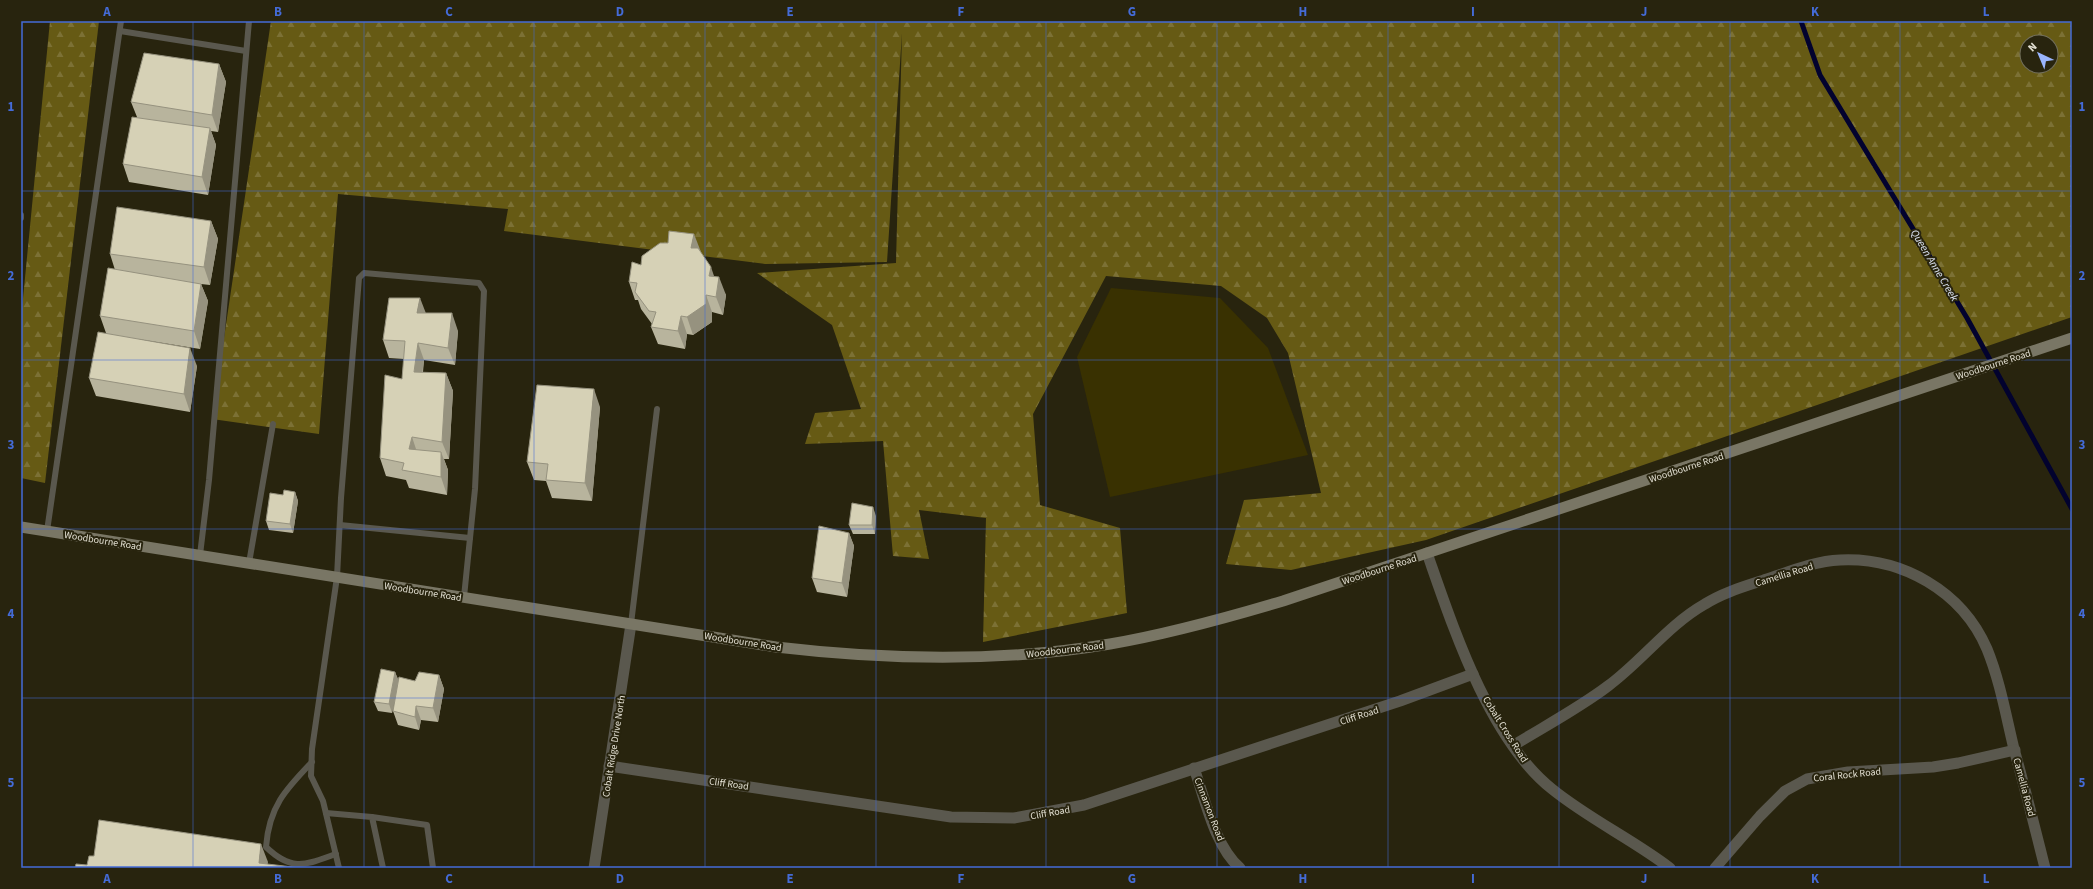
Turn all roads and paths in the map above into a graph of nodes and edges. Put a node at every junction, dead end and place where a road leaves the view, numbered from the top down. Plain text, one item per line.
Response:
1 (121, 21) edge
2 (249, 21) edge
3 (120, 32) junction
4 (246, 51) junction
5 (2072, 338) edge
6 (657, 409) dead end
7 (273, 424) dead end
8 (340, 525) junction
9 (21, 527) edge
10 (46, 531) junction
11 (470, 538) junction
12 (1428, 553) junction
13 (200, 555) junction
14 (249, 563) junction
15 (337, 577) junction
16 (464, 597) junction
17 (631, 624) junction
18 (1473, 674) junction
19 (1514, 745) junction
20 (2015, 750) junction
21 (312, 762) junction
22 (609, 766) junction
23 (1194, 768) junction
24 (326, 813) junction
25 (372, 817) junction
26 (336, 854) junction
27 (339, 868) edge
28 (382, 868) edge
29 (433, 868) edge
30 (594, 868) edge
31 (1240, 868) edge
32 (1670, 868) edge
33 (1715, 868) edge
34 (2045, 868) edge

1 - 3 lane
2 - 4 lane
3 - 4 lane
3 - 10 lane
4 - 13 lane
5 - 12 main road, Woodbourne Road
6 - 17 lane
7 - 14 lane
8 - 11 lane
8 - 11 lane
8 - 15 lane
9 - 10 main road, Woodbourne Road
10 - 13 main road, Woodbourne Road
11 - 16 lane
12 - 17 main road, Woodbourne Road
12 - 18 street, Cobalt Cross Road
13 - 14 main road, Woodbourne Road
14 - 15 main road, Woodbourne Road
15 - 16 main road, Woodbourne Road
15 - 21 lane
16 - 17 main road, Woodbourne Road
17 - 22 street, Cobalt Ridge Drive North
18 - 19 street, Cobalt Cross Road
18 - 23 street, Cliff Road
19 - 20 street, Camellia Road
19 - 32 street, Cobalt Cross Road
20 - 33 street, Coral Rock Road
20 - 34 street, Camellia Road
21 - 24 lane
21 - 26 lane
22 - 23 street, Cliff Road
22 - 30 street, Cobalt Ridge Drive North
23 - 31 street, Cinnamon Road
24 - 25 lane
24 - 26 lane
25 - 28 lane
25 - 29 lane
26 - 27 lane

